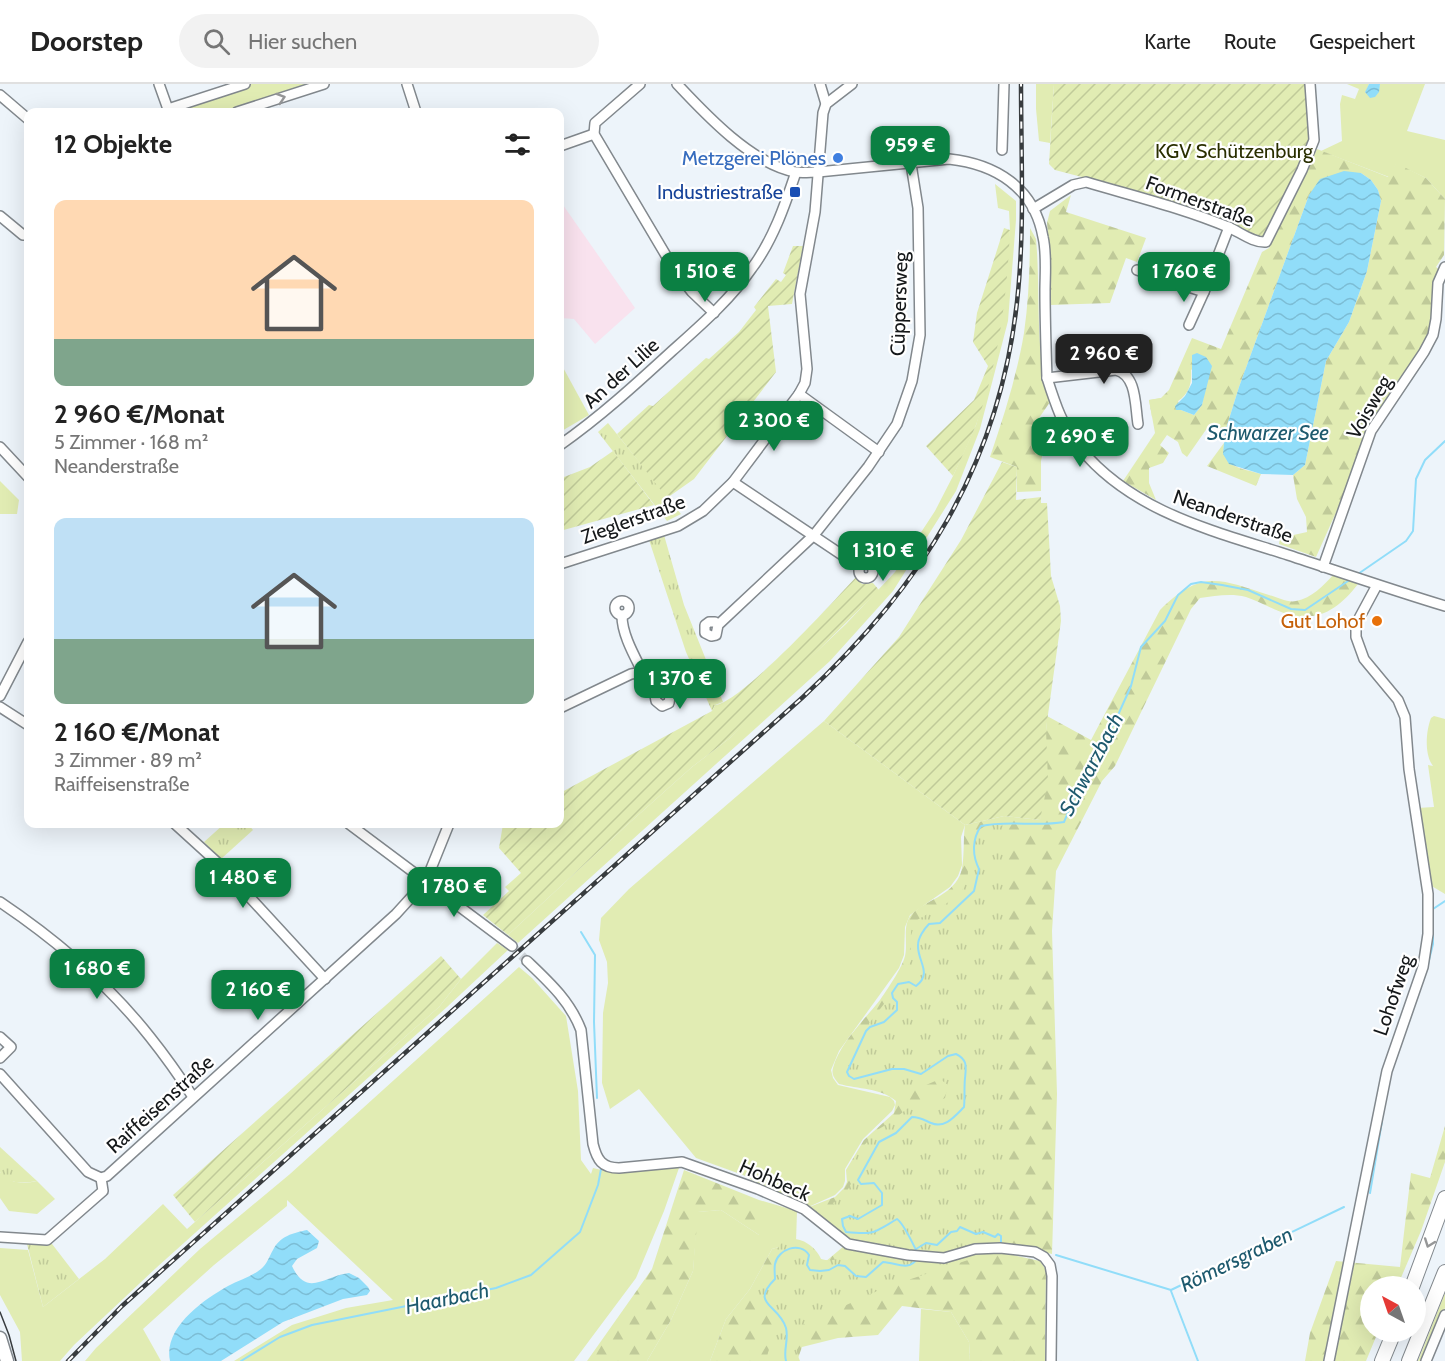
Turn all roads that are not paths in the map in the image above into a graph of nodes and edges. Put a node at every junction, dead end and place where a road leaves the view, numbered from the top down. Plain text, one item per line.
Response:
1 (159, 84) edge
2 (245, 84) edge
3 (324, 84) edge
4 (406, 84) edge
5 (640, 84) edge
6 (677, 84) edge
7 (820, 84) edge
8 (852, 84) edge
9 (1004, 84) edge
10 (1310, 84) edge
11 (0, 95) edge
12 (826, 104) junction
13 (167, 108) edge
14 (177, 108) edge
15 (249, 108) edge
16 (415, 108) edge
17 (24, 116) edge
18 (594, 134) junction
19 (564, 145) edge
20 (1002, 150) dead end
21 (911, 164) junction
22 (796, 172) junction
23 (818, 172) junction
24 (1033, 209) junction
25 (0, 216) edge
26 (1229, 227) junction
27 (24, 235) edge
28 (1445, 267) edge
29 (1137, 270) dead end
30 (1204, 292) junction
31 (714, 313) junction
32 (1189, 325) dead end
33 (1047, 378) junction
34 (800, 394) junction
35 (1138, 424) dead end
36 (564, 442) edge
37 (0, 447) edge
38 (879, 452) junction
39 (24, 473) edge
40 (734, 482) junction
41 (814, 535) junction
42 (564, 563) edge
43 (860, 567) dead end
44 (1323, 567) junction
45 (1377, 585) junction
46 (1445, 606) edge
47 (622, 616) dead end
48 (718, 626) dead end
49 (24, 650) edge
50 (643, 672) junction
51 (657, 694) dead end
52 (0, 696) edge
53 (564, 706) edge
54 (0, 707) edge
55 (24, 722) edge
56 (179, 828) edge
57 (354, 828) edge
58 (447, 828) edge
59 (426, 881) junction
60 (0, 902) edge
61 (512, 946) tunnel mouth
62 (527, 961) tunnel mouth
63 (326, 978) junction
64 (0, 1037) edge
65 (0, 1058) edge
66 (0, 1074) edge
67 (193, 1097) junction
68 (101, 1178) junction
69 (1445, 1198) edge
70 (0, 1237) edge
71 (1445, 1272) edge
72 (1416, 1276) edge
73 (1445, 1315) edge
74 (0, 1338) edge
75 (1390, 1342) edge
76 (7, 1361) edge
77 (1051, 1361) edge
78 (1329, 1361) edge
79 (1382, 1361) edge
80 (1409, 1361) edge
81 (1426, 1361) edge

1 - 13 street
2 - 14 street
15 -> 3 street
4 - 16 street
5 - 18 street
6 - 22 street
7 - 12 street
8 - 12 street
9 - 20 street
10 - 26 street, Formerstraße
11 - 17 street
12 - 23 street, Zieglerstraße
18 - 19 street
18 - 31 street
21 - 23 street
21 - 24 street
21 - 38 street, Cüppersweg
22 - 23 street
22 - 31 street, An der Lilie
23 - 34 street, Zieglerstraße
24 - 26 street, Formerstraße
24 - 33 street, Neanderstraße
25 - 27 street
26 - 30 street
28 - 44 street, Voisweg
29 - 30 street
30 - 32 street
31 - 36 street, An der Lilie
33 - 35 street
33 - 44 street, Neanderstraße
34 - 38 street
34 - 40 street, Zieglerstraße
37 - 39 street
38 - 41 street, Cüppersweg
40 - 41 street
40 - 42 street, Zieglerstraße
41 - 43 street
41 - 48 street, Cüppersweg
44 - 45 street, Neanderstraße
45 - 46 street, Neanderstraße
45 - 78 street, Lohofweg
47 - 50 street
49 - 52 street
50 - 51 street
50 - 53 street
54 - 55 street
56 - 63 street
57 - 59 street
58 - 59 street
59 - 61 street
59 - 63 street, Raiffeisenstraße
60 - 67 street
62 - 77 street, Hohbeck
63 - 67 street, Raiffeisenstraße
64 - 65 street
66 - 68 street, Raiffeisenstraße
67 - 68 street, Raiffeisenstraße
68 - 70 street, Raiffeisenstraße
69 -> 72 highway
71 - 80 highway
73 - 81 street
74 - 76 main road
75 - 79 highway

